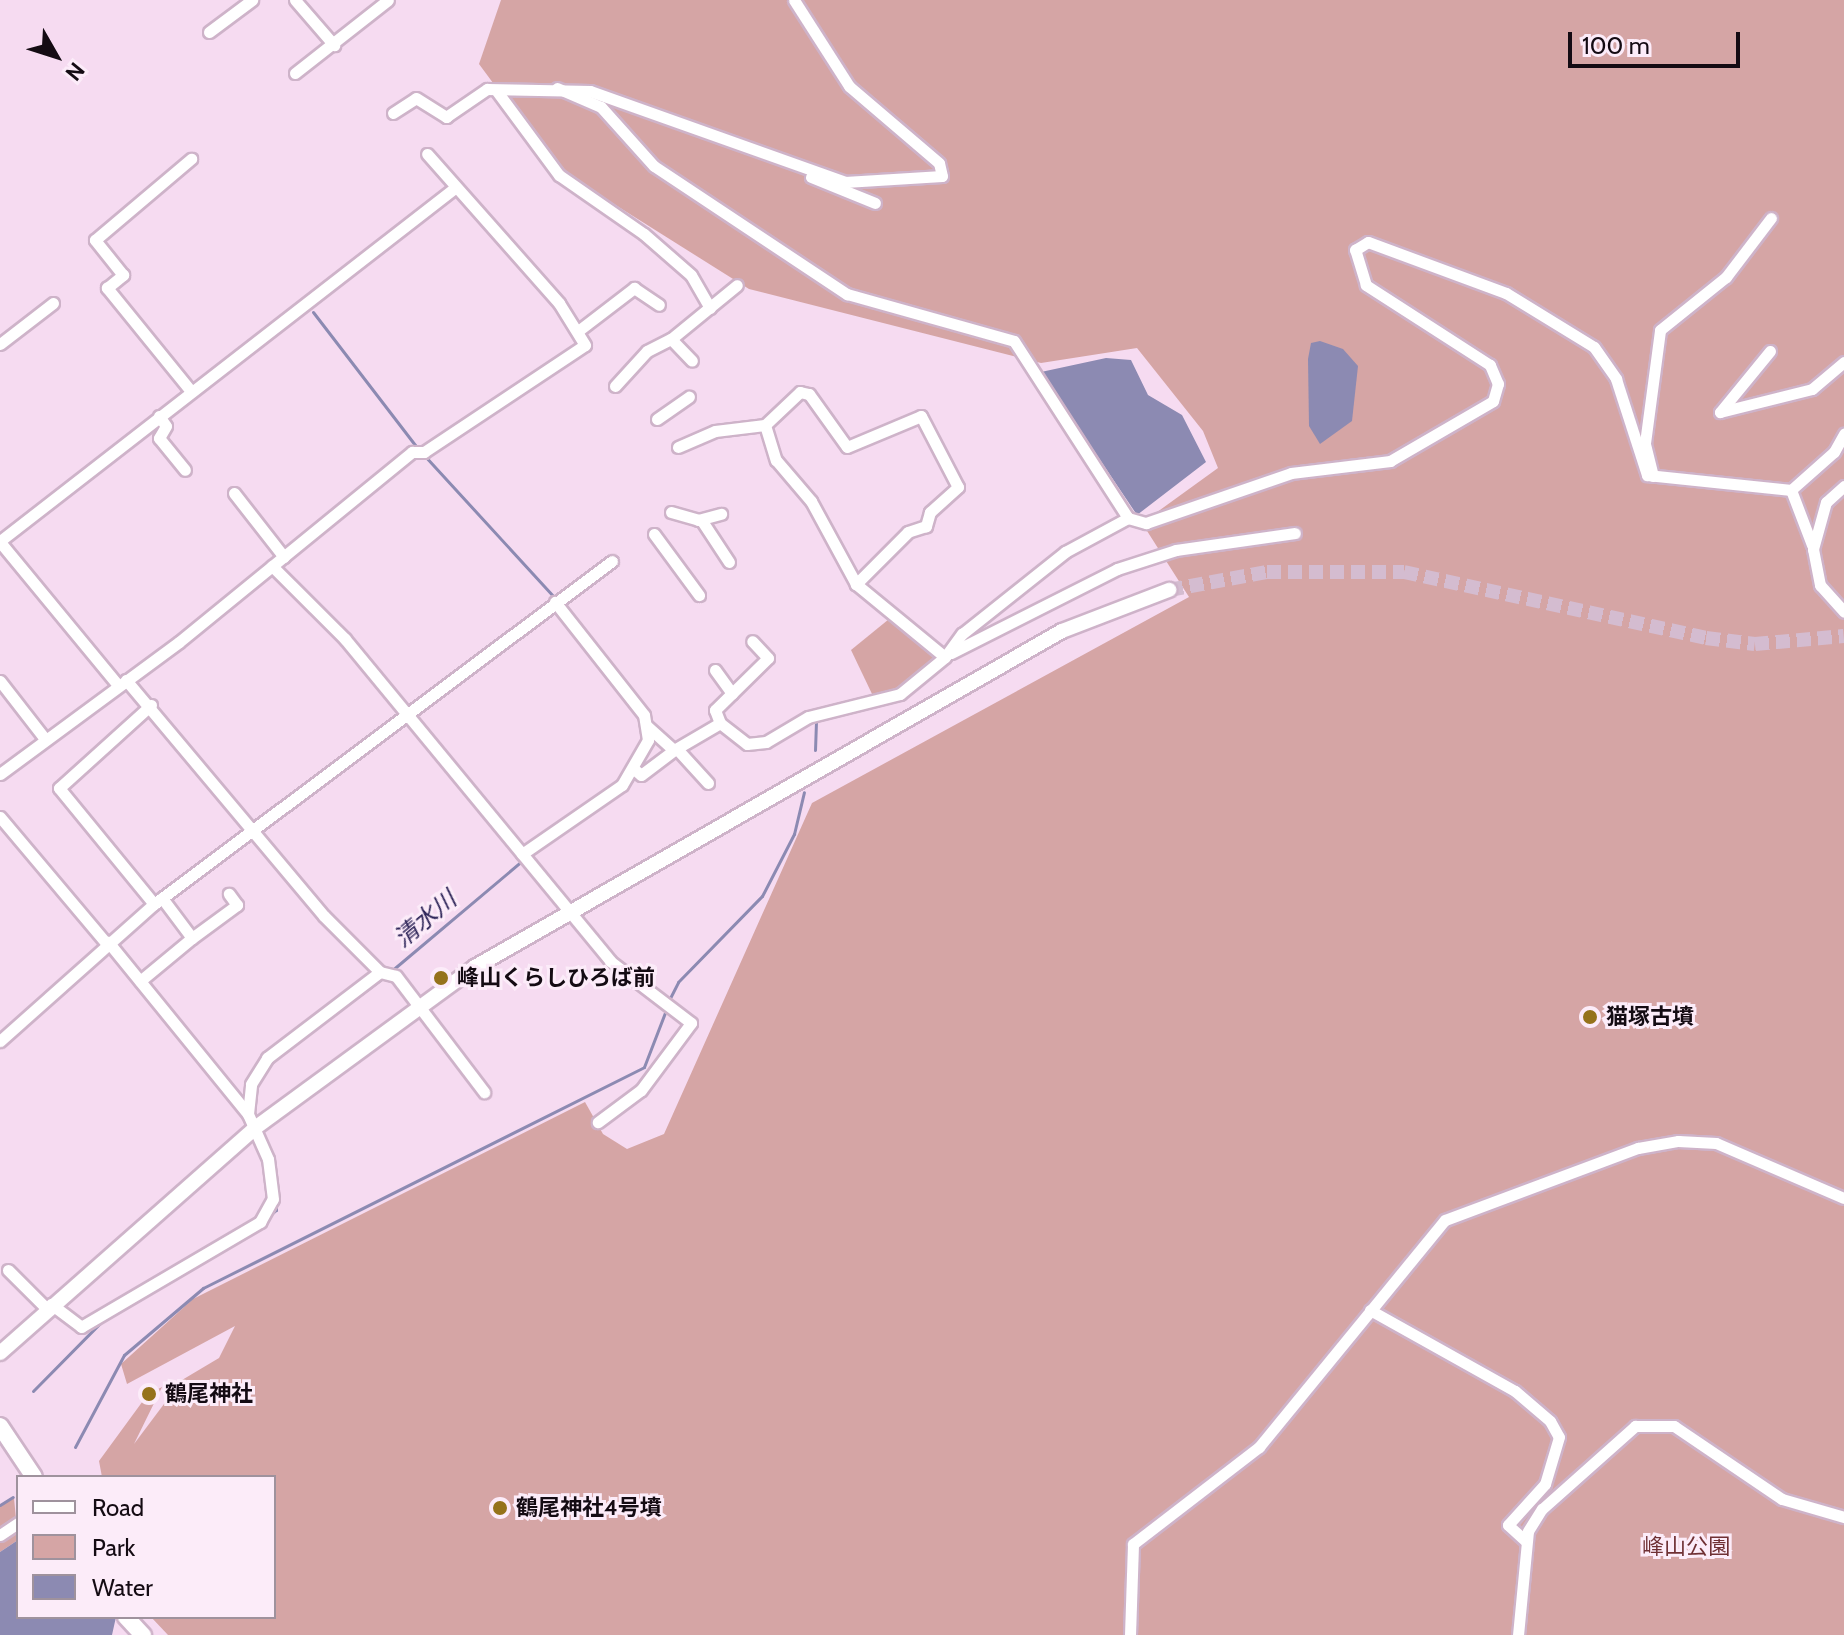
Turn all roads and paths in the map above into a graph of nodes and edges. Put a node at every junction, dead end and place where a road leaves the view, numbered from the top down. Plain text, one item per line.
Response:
1 (252, 0) edge
2 (295, 0) edge
3 (388, 0) edge
4 (794, 0) edge
5 (209, 32) dead end
6 (334, 45) junction
7 (295, 73) dead end
8 (557, 88) junction
9 (496, 90) junction
10 (393, 113) dead end
11 (427, 154) dead end
12 (191, 159) dead end
13 (786, 163) junction
14 (456, 187) junction
15 (875, 203) dead end
16 (1771, 218) dead end
17 (737, 285) dead end
18 (53, 303) dead end
19 (659, 305) dead end
20 (710, 308) junction
21 (578, 331) junction
22 (671, 339) junction
23 (0, 344) edge
24 (1770, 351) dead end
25 (692, 361) dead end
26 (1844, 362) edge
27 (615, 386) dead end
28 (190, 390) junction
29 (689, 397) dead end
30 (159, 416) junction
31 (657, 419) dead end
32 (765, 425) junction
33 (1844, 434) edge
34 (678, 447) dead end
35 (185, 470) dead end
36 (1653, 476) junction
37 (1844, 486) edge
38 (1791, 490) junction
39 (234, 493) dead end
40 (671, 512) dead end
41 (721, 514) dead end
42 (1128, 518) junction
43 (698, 520) junction
44 (1295, 533) dead end
45 (654, 534) dead end
46 (0, 542) edge
47 (1813, 549) junction
48 (284, 557) junction
49 (612, 561) dead end
50 (729, 562) dead end
51 (272, 566) junction
52 (856, 584) junction
53 (1169, 590) tunnel mouth
54 (699, 595) dead end
55 (555, 602) junction
56 (1844, 612) edge
57 (752, 641) dead end
58 (948, 655) junction
59 (715, 670) dead end
60 (0, 681) edge
61 (122, 682) junction
62 (732, 693) junction
63 (151, 705) junction
64 (406, 711) junction
65 (720, 723) junction
66 (651, 727) junction
67 (45, 739) junction
68 (676, 749) junction
69 (638, 772) junction
70 (0, 774) edge
71 (708, 783) dead end
72 (0, 817) edge
73 (250, 831) junction
74 (526, 858) junction
75 (229, 894) dead end
76 (158, 901) junction
77 (571, 908) junction
78 (192, 938) junction
79 (107, 943) junction
80 (381, 973) junction
81 (140, 981) junction
82 (419, 1004) junction
83 (0, 1041) edge
84 (484, 1092) dead end
85 (252, 1121) junction
86 (598, 1122) dead end
87 (1844, 1198) edge
88 (8, 1270) dead end
89 (48, 1306) junction
90 (1370, 1310) junction
91 (7, 1340) edge
92 (0, 1353) edge
93 (0, 1426) edge
94 (33, 1475) edge
95 (1844, 1517) edge
96 (1526, 1541) junction
97 (128, 1619) edge
98 (143, 1635) edge
99 (1130, 1635) edge
100 (1518, 1635) edge

1 - 5 street
2 - 6 street
3 - 6 street
4 - 13 street
6 - 7 street
8 - 9 street
8 - 13 street
8 - 42 street
9 - 10 street
9 - 20 street
11 - 14 street
12 - 28 street
13 - 15 street
14 - 21 street
14 - 28 street
16 - 36 street
17 - 20 street
18 - 23 street
19 - 21 street
20 - 22 street
21 - 48 street
22 - 25 street
22 - 27 street
24 - 26 street
28 - 30 street
29 - 31 street
30 - 35 street
30 - 46 street
32 - 34 street
32 - 52 street
32 - 52 street
33 - 38 street
36 - 38 street
36 - 42 street
37 - 47 street
38 - 47 street
39 - 48 street
40 - 43 street
41 - 43 street
42 - 58 street
43 - 50 street
44 - 58 street
45 - 54 street
46 - 61 street
47 - 56 street
48 - 51 street
49 - 55 street
51 - 61 street
51 - 64 street
52 - 58 street
53 - 77 street
55 - 64 street
55 - 66 street
57 - 62 street
58 - 65 street
59 - 62 street
60 - 67 street
61 - 63 street
61 - 67 street
62 - 65 street
63 - 73 street
63 - 76 street
64 - 73 street
64 - 74 street
65 - 68 street
66 - 68 street
66 - 69 street
67 - 70 street
68 - 69 street
68 - 71 street
69 - 74 street
72 - 79 street
73 - 76 street
73 - 80 street
74 - 77 street
75 - 78 street
76 - 78 street
76 - 79 street
77 - 82 street
77 - 86 street
78 - 81 street
79 - 81 street
79 - 83 street
80 - 82 street
80 - 85 street
81 - 85 street
82 - 84 street
82 - 85 street
85 - 89 street
85 - 89 street
87 - 90 street
88 - 89 street
89 - 91 street
90 - 96 street
90 - 99 street
91 - 92 street
93 - 94 main road
95 - 96 street
96 - 100 street
97 - 98 main road

